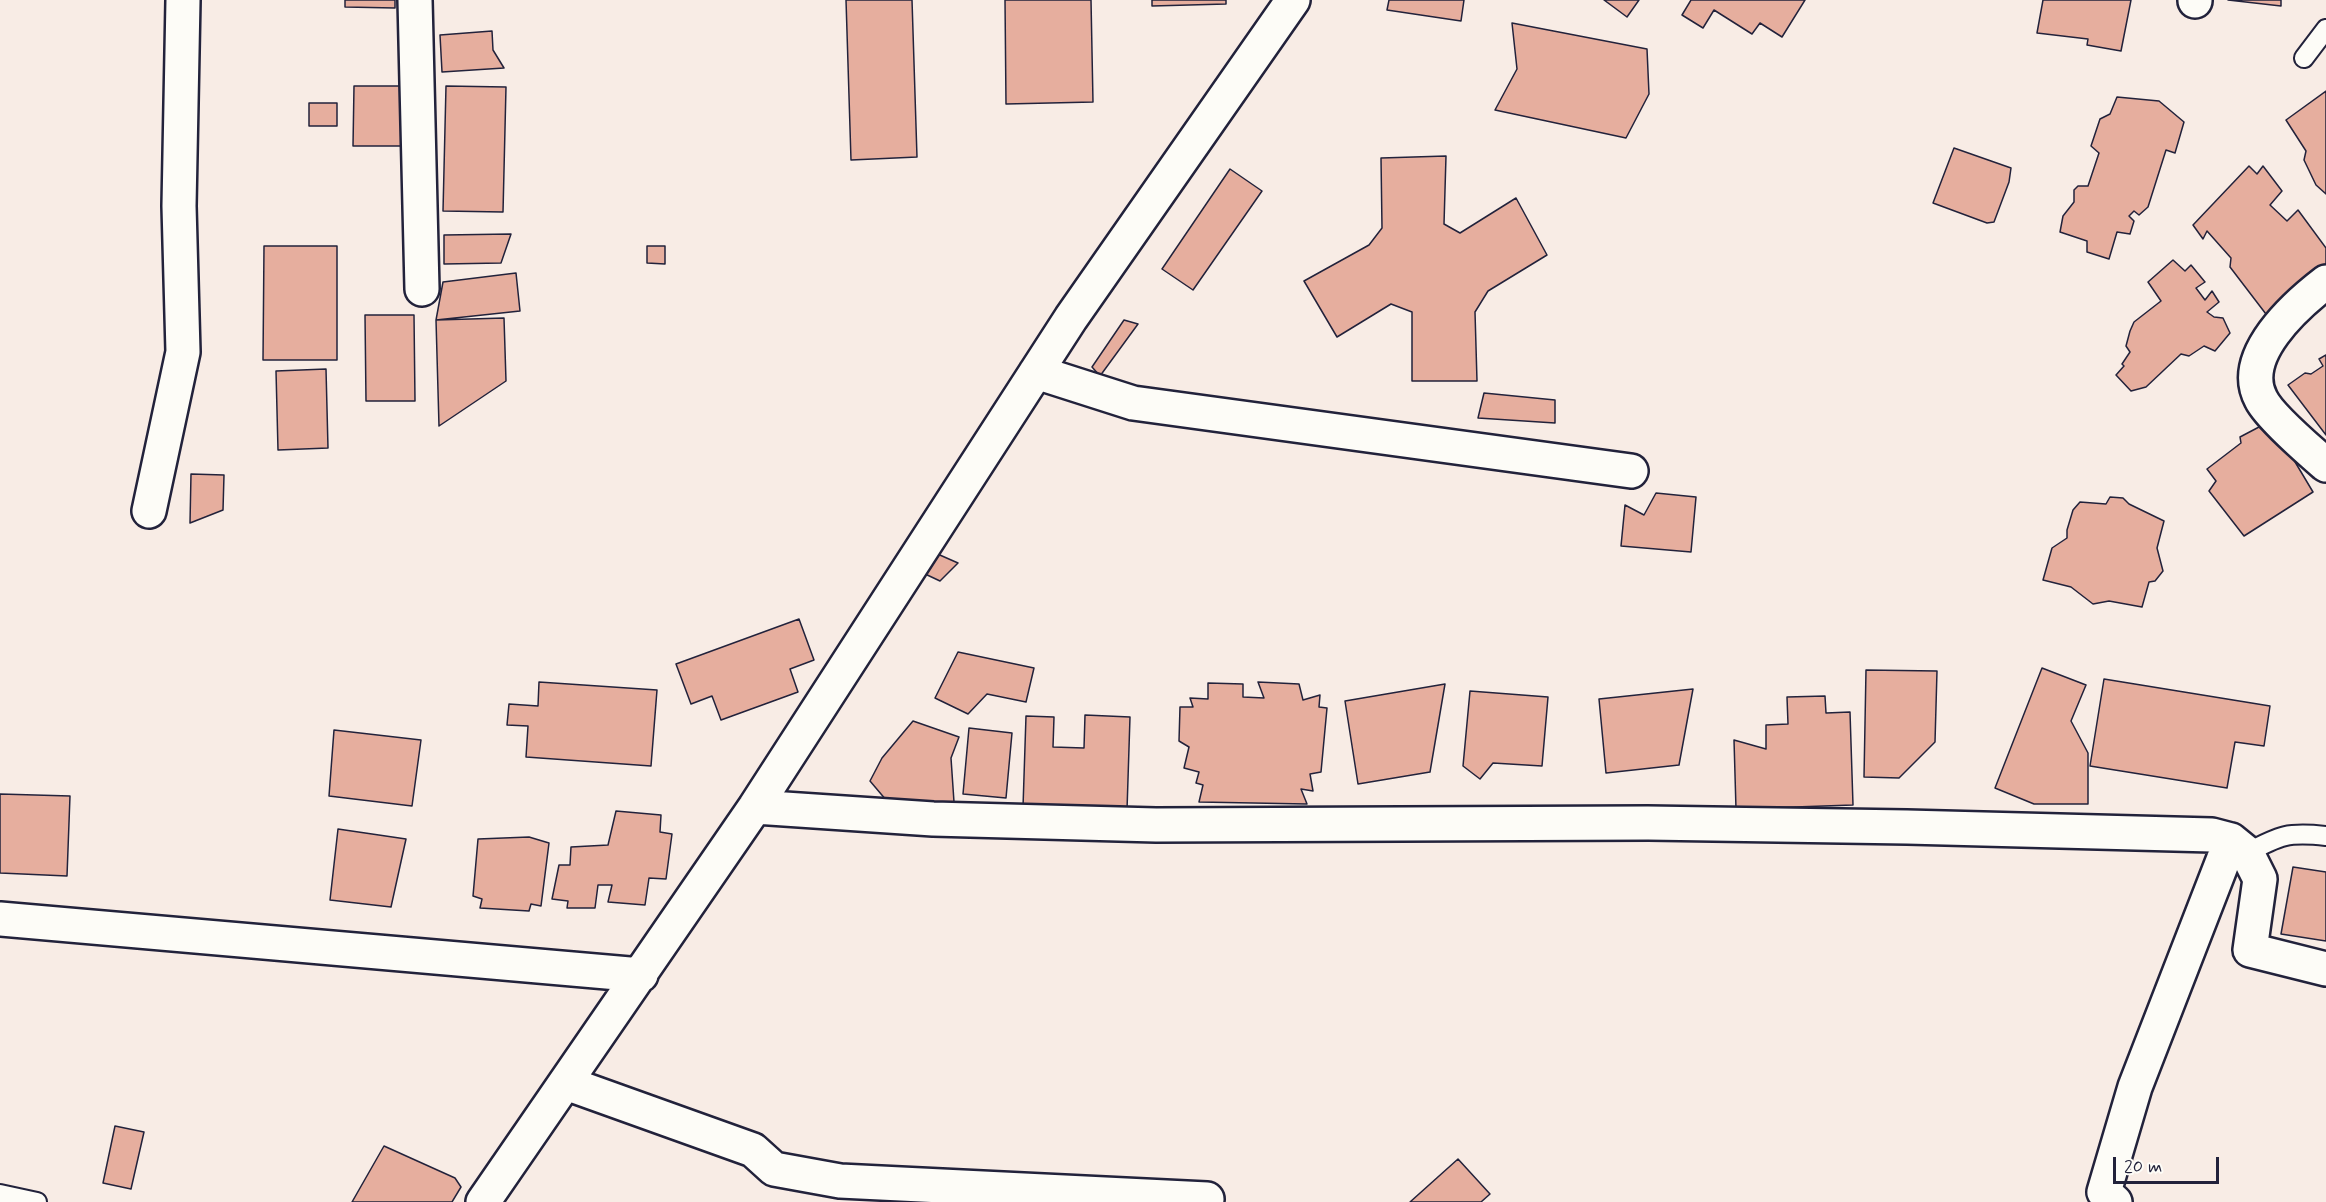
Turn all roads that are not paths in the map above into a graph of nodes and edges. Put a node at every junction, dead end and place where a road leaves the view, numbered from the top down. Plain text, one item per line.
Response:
1 (183, 0) edge
2 (415, 0) edge
3 (1293, 0) edge
4 (2326, 29) edge
5 (2304, 58) dead end
6 (2326, 282) edge
7 (422, 289) dead end
8 (1036, 372) junction
9 (2326, 465) edge
10 (1631, 471) dead end
11 (149, 511) dead end
12 (755, 807) junction
13 (2326, 836) edge
14 (2239, 846) junction
15 (0, 919) edge
16 (2326, 969) edge
17 (641, 975) junction
18 (566, 1083) junction
19 (0, 1194) edge
20 (1207, 1199) dead end
21 (37, 1202) edge
22 (483, 1202) edge
23 (2115, 1202) edge

1 - 11 street
2 - 7 street
3 - 8 street
4 - 5 lane
6 - 9 street
8 - 10 street
8 - 12 street
12 - 14 street
12 - 17 street
13 - 14 lane
14 - 16 street
14 - 23 street
15 - 17 street
17 - 18 street
18 - 20 street
18 - 22 street
19 - 21 lane

